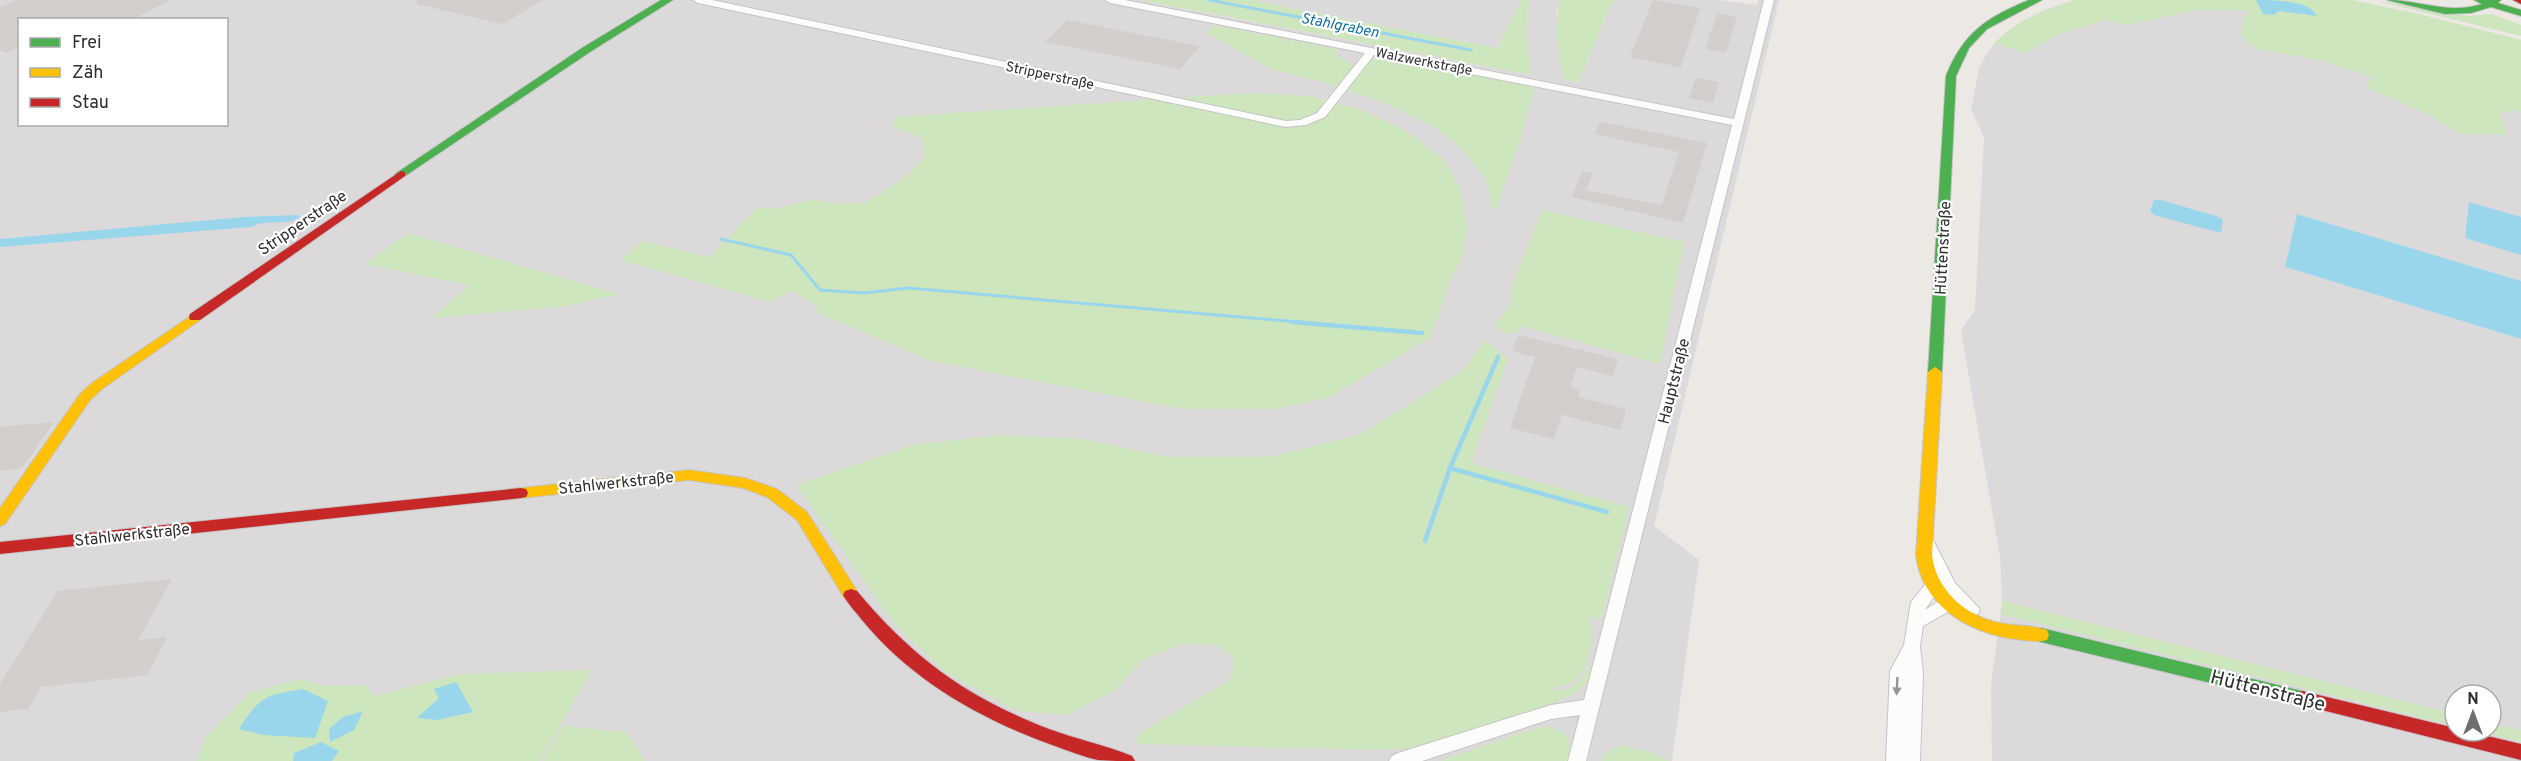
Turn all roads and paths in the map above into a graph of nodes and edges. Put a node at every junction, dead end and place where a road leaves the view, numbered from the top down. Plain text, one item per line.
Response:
1 (668, 0) edge
2 (698, 0) edge
3 (1110, 0) edge
4 (1768, 0) edge
5 (2037, 0) edge
6 (2392, 0) edge
7 (2408, 0) edge
8 (2472, 0) edge
9 (2492, 1) edge
10 (2521, 6) edge
11 (2521, 13) edge
12 (1372, 51) junction
13 (1737, 123) junction
14 (0, 520) edge
15 (1926, 540) junction
16 (0, 548) edge
17 (1933, 586) junction
18 (1950, 597) junction
19 (1915, 622) junction
20 (1912, 646) junction
21 (1589, 706) junction
22 (2521, 752) edge
23 (1126, 761) edge
24 (1398, 761) edge
25 (1576, 761) edge
26 (1895, 761) edge
27 (1911, 761) edge

1 - 14 street, Stripperstraße
2 - 12 street, Stripperstraße
3 - 12 street, Walzwerkstraße
4 - 13 street, Hauptstraße
5 - 15 street, Hüttenstraße
6 - 9 street
7 - 8 street
9 - 10 street
9 - 11 street
12 - 13 street, Walzwerkstraße
13 - 21 street, Hauptstraße
15 - 17 street, Hüttenstraße
15 - 18 street, Hüttenstraße
16 - 23 street, Stahlwerkstraße
17 - 18 street, Hüttenstraße
17 - 19 street
18 - 19 street
18 - 22 street, Hüttenstraße
19 - 20 street
20 -> 26 street
20 - 27 street
21 - 24 street
21 - 25 street, Hauptstraße

